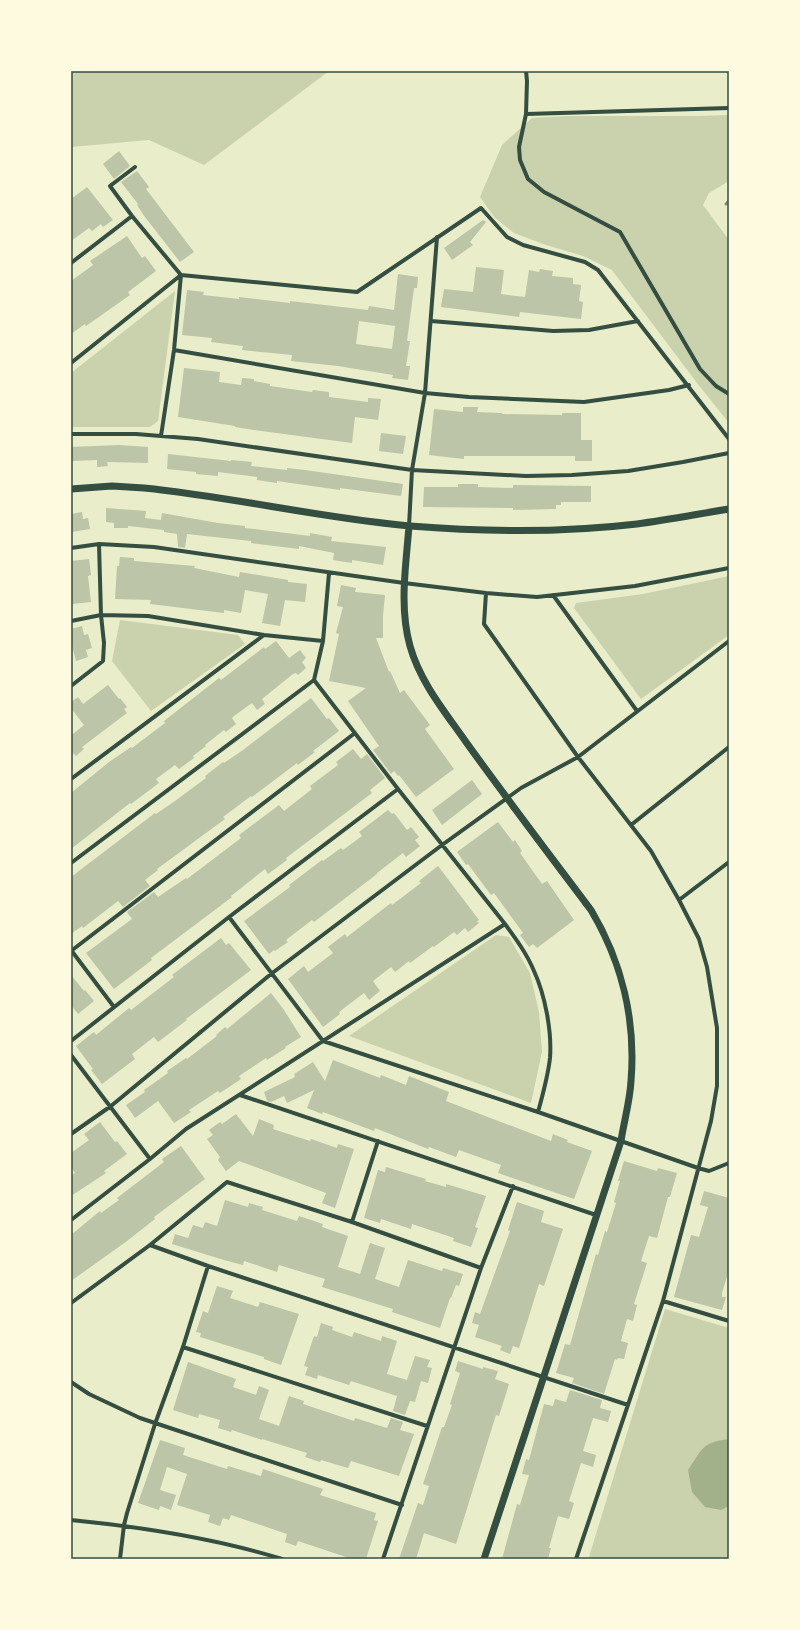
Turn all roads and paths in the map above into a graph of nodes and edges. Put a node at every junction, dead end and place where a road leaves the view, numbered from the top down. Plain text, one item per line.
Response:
1 (526, 71) edge
2 (729, 108) edge
3 (526, 114) junction
4 (135, 167) dead end
5 (132, 216) junction
6 (437, 237) junction
7 (71, 263) edge
8 (181, 275) junction
9 (430, 321) junction
10 (638, 321) junction
11 (174, 350) junction
12 (71, 363) edge
13 (689, 385) junction
14 (425, 393) junction
15 (729, 394) edge
16 (71, 434) edge
17 (161, 436) junction
18 (729, 439) edge
19 (729, 453) edge
20 (412, 470) junction
21 (71, 489) edge
22 (729, 509) edge
23 (409, 526) junction
24 (99, 544) junction
25 (71, 548) edge
26 (729, 568) edge
27 (329, 573) junction
28 (404, 584) junction
29 (486, 593) junction
30 (553, 595) junction
31 (101, 615) junction
32 (71, 621) edge
33 (264, 635) junction
34 (323, 641) junction
35 (729, 641) edge
36 (314, 680) junction
37 (71, 686) edge
38 (637, 711) junction
39 (355, 733) junction
40 (729, 746) edge
41 (578, 757) junction
42 (71, 779) edge
43 (398, 790) junction
44 (506, 799) junction
45 (631, 825) junction
46 (442, 845) junction
47 (729, 862) edge
48 (71, 863) edge
49 (679, 900) junction
50 (229, 917) junction
51 (505, 924) junction
52 (71, 951) edge
53 (272, 974) junction
54 (114, 1007) junction
55 (71, 1041) edge
56 (323, 1041) junction
57 (71, 1054) edge
58 (240, 1095) junction
59 (111, 1106) junction
60 (538, 1112) junction
61 (71, 1134) edge
62 (378, 1141) junction
63 (621, 1141) junction
64 (150, 1159) junction
65 (729, 1162) edge
66 (698, 1168) junction
67 (513, 1186) junction
68 (596, 1215) junction
69 (71, 1220) edge
70 (352, 1222) junction
71 (150, 1245) junction
72 (208, 1266) junction
73 (481, 1268) junction
74 (663, 1301) junction
75 (71, 1303) edge
76 (729, 1321) edge
77 (183, 1347) junction
78 (454, 1348) junction
79 (543, 1378) junction
80 (71, 1382) edge
81 (628, 1405) junction
82 (155, 1424) junction
83 (427, 1426) junction
84 (402, 1505) junction
85 (71, 1520) edge
86 (124, 1525) junction
87 (120, 1559) edge
88 (282, 1559) edge
89 (383, 1559) edge
90 (484, 1559) edge
91 (576, 1559) edge

1 - 3 street
2 - 3 street
3 - 15 street
4 - 5 street
5 - 7 street
5 - 8 street
6 - 8 street
6 - 9 street
6 - 10 street
8 - 11 street
8 - 12 street
9 - 10 street
9 - 14 street
10 - 13 street
11 - 14 street
11 - 17 street
13 - 14 street
13 - 18 street
14 - 20 street
16 - 17 street
17 - 20 street
19 - 20 street
20 - 23 street
21 - 23 street
22 - 23 street
23 - 28 street
24 - 25 street
24 - 27 street
24 - 31 street
26 - 30 street
27 - 28 street
27 - 34 street
28 - 29 street
28 - 44 street
29 - 30 street
29 - 41 street
30 - 38 street
31 - 32 street
31 - 33 street
31 - 37 street
33 - 34 street
33 - 42 street
34 - 36 street
35 - 38 street
36 - 39 street
36 - 48 street
38 - 41 street
39 - 43 street
39 - 52 street
40 - 45 street
41 - 44 street
41 - 45 street
43 - 46 street
43 - 50 street
44 - 46 street
44 - 63 street
45 - 49 street
46 - 51 street
46 - 53 street
47 - 49 street
49 - 66 street
50 - 53 street
50 - 54 street
51 - 56 street
51 - 60 street
52 - 54 street
53 - 56 street
53 - 59 street
54 - 55 street
56 - 58 street
56 - 60 street
57 - 59 street
58 - 62 street
58 - 64 street
59 - 61 street
59 - 64 street
60 - 63 street
62 - 67 street
62 - 70 street
63 - 66 street
63 - 68 street
64 - 69 street
65 - 66 street
66 - 74 street
67 - 68 street
67 - 73 street
68 - 79 street
70 - 71 street
70 - 73 street
71 - 72 street
71 - 75 street
72 - 77 street
72 - 78 street
73 - 78 street
74 - 76 street
74 - 81 street
77 - 82 street
77 - 83 street
78 - 79 street
78 - 83 street
79 - 81 street
79 - 90 street
80 - 82 street
81 - 91 street
82 - 84 street
82 - 86 street
83 - 84 street
84 - 89 street
85 - 86 street
86 - 87 street
86 - 88 street

